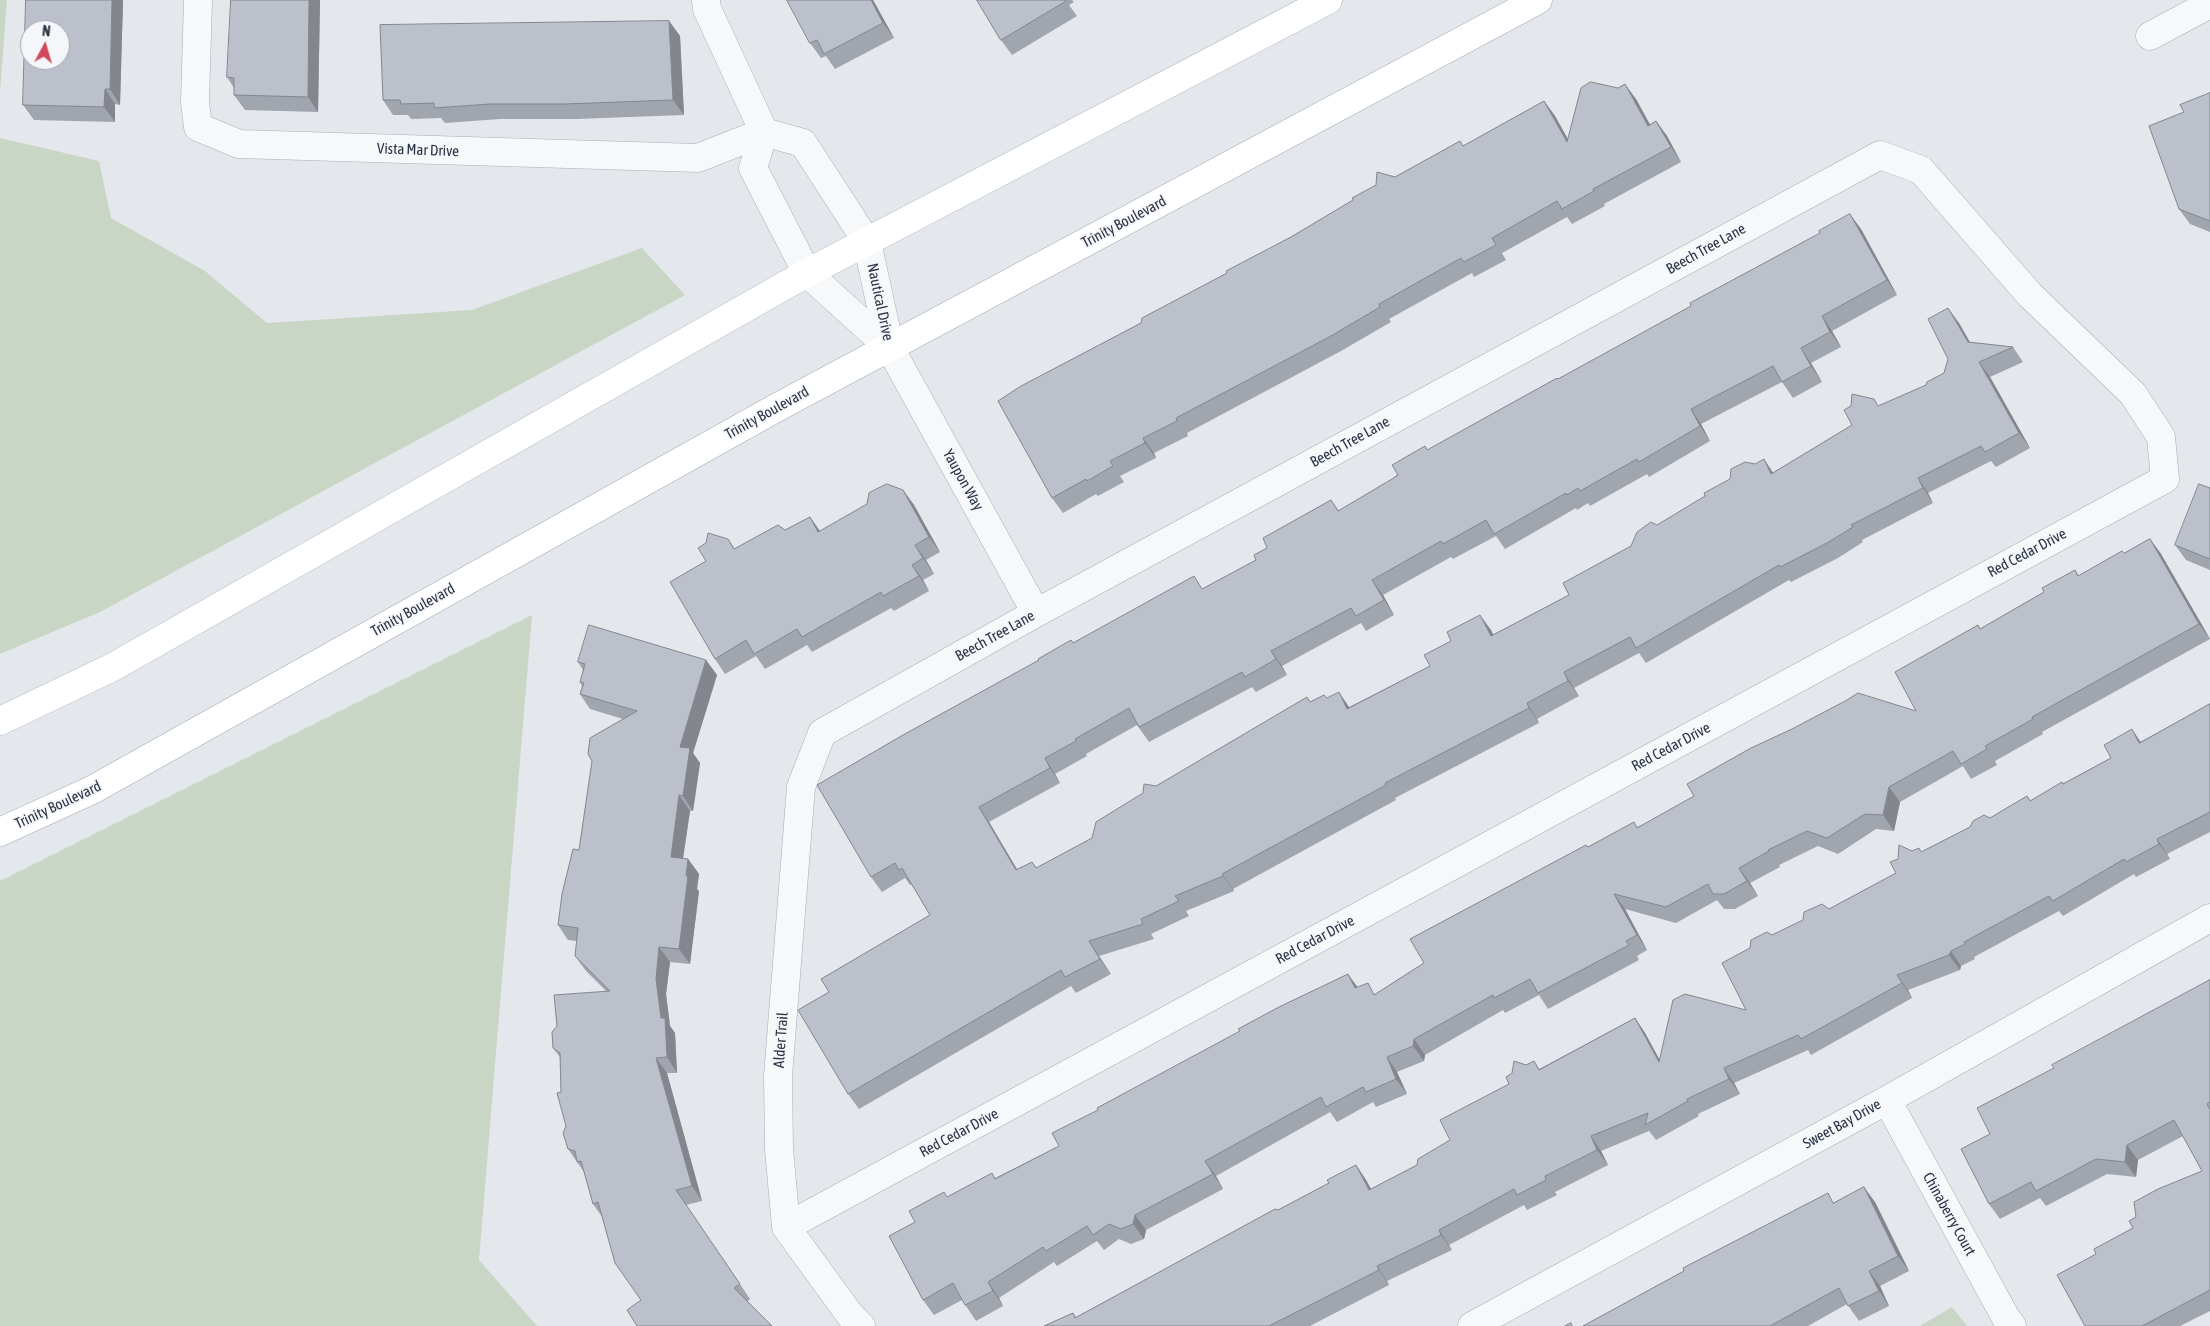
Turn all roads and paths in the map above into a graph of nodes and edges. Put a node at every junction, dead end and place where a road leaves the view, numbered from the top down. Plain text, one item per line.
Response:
1 (198, 0) edge
2 (706, 0) edge
3 (1328, 0) edge
4 (1538, 0) edge
5 (2210, 4) edge
6 (2150, 36) dead end
7 (764, 132) junction
8 (1880, 154) joint
9 (867, 242) junction
10 (807, 273) junction
11 (890, 348) junction
12 (1036, 613) junction
13 (0, 721) edge
14 (822, 733) joint
15 (0, 832) edge
16 (2210, 918) edge
17 (1886, 1100) junction
18 (786, 1227) junction
19 (861, 1326) edge
20 (1472, 1326) edge
21 (2012, 1326) edge

1 - 7 street, Vista Mar Drive
2 - 7 street
3 - 9 main road
4 - 11 main road, Trinity Boulevard
5 - 6 street
7 - 9 street, Nautical Drive
7 - 10 street, Nautical Drive
8 - 12 street, Beech Tree Lane
8 - 18 street, Red Cedar Drive
9 - 10 main road
9 - 11 street, Nautical Drive
10 - 11 street, Nautical Drive
10 - 13 main road
11 - 12 street, Yaupon Way
11 - 15 main road, Trinity Boulevard
12 - 14 street, Beech Tree Lane
14 - 18 street, Alder Trail
16 - 17 street, Sweet Bay Drive
17 - 20 street, Sweet Bay Drive
17 - 21 street, Chinaberry Court
18 - 19 street

